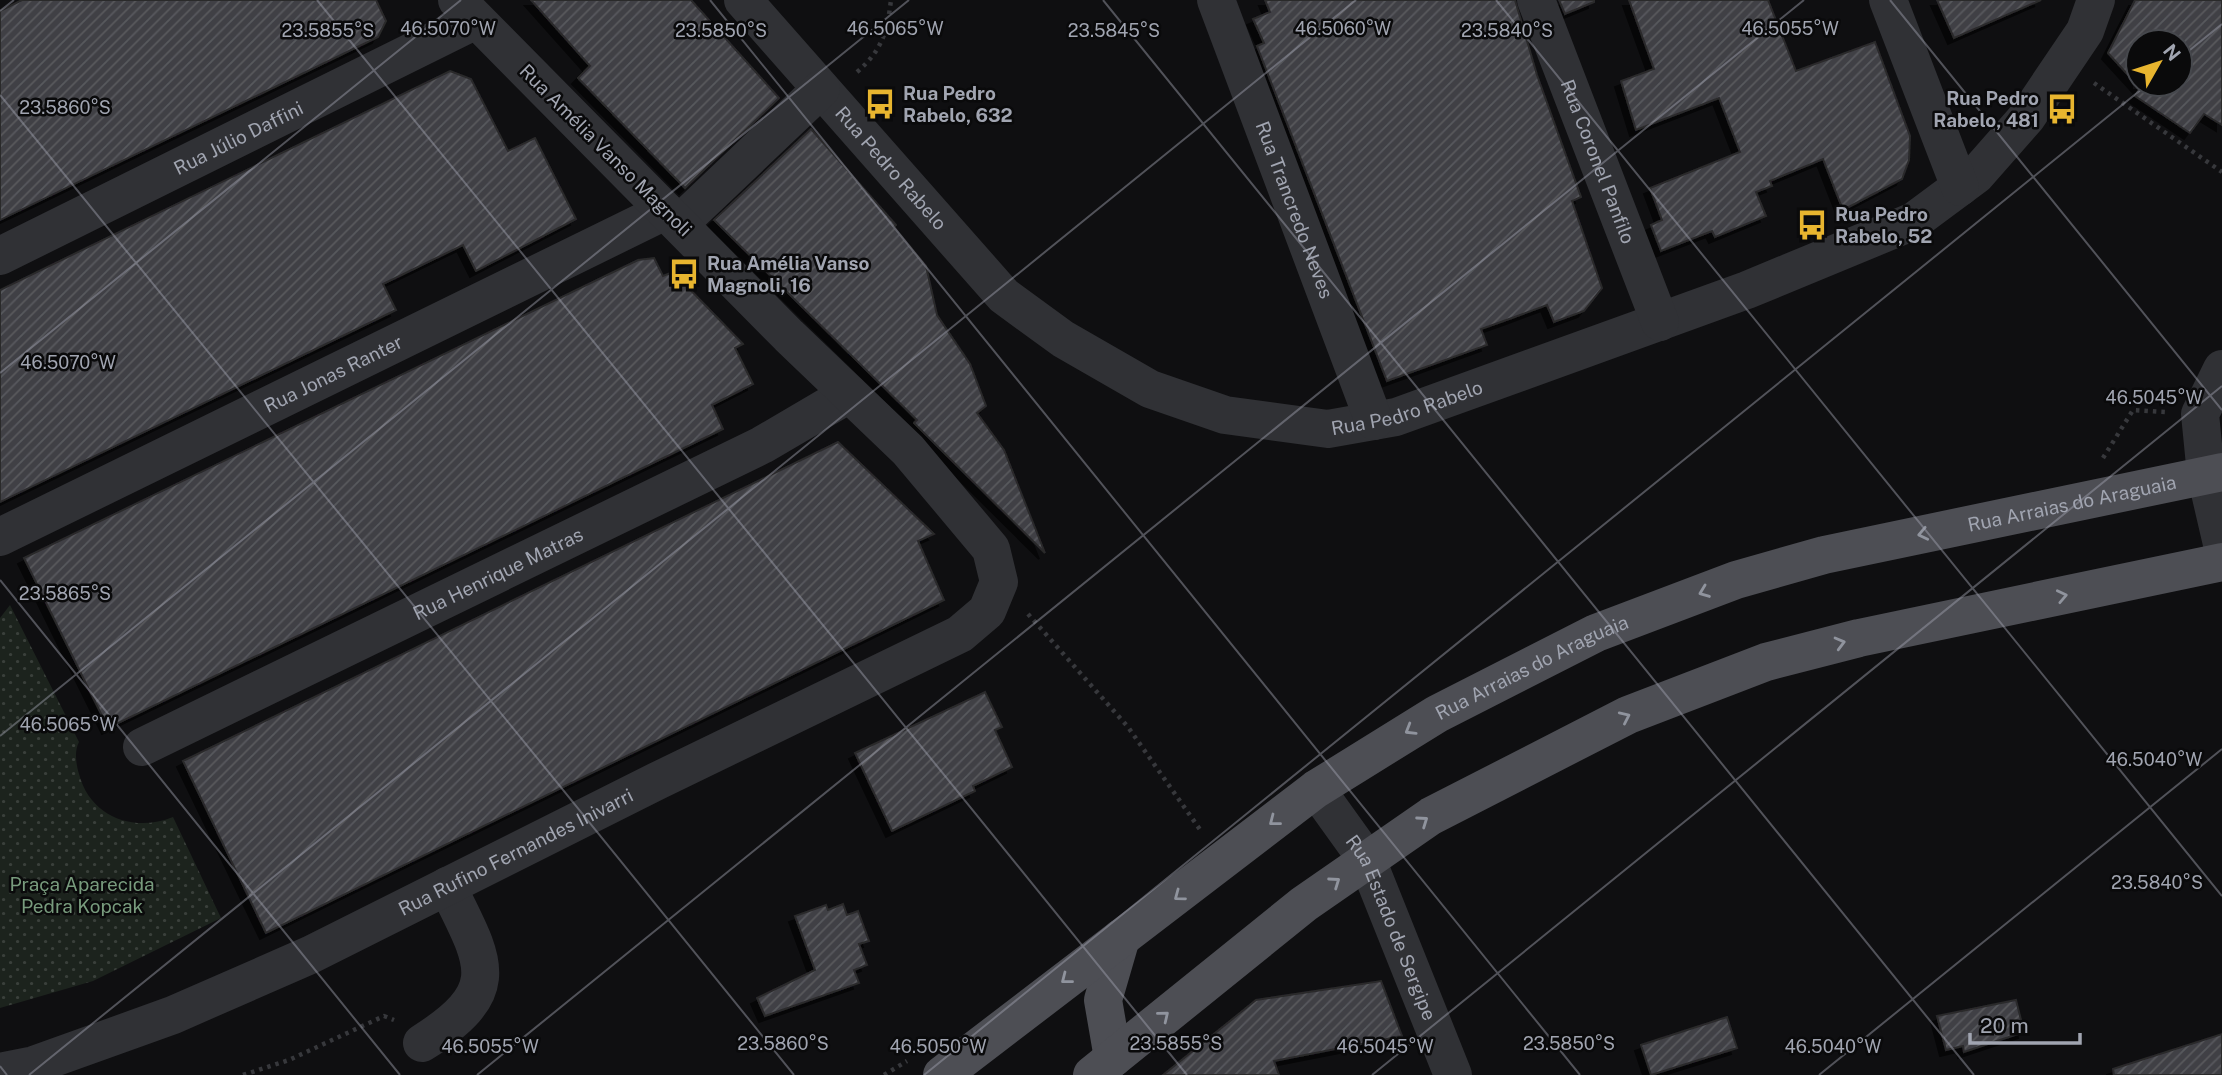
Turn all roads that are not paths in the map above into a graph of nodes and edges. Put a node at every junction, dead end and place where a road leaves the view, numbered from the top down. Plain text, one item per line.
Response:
1 (743, 0) edge
2 (1216, 0) edge
3 (1536, 0) edge
4 (1888, 0) edge
5 (2096, 0) edge
6 (467, 10) edge
7 (824, 92) junction
8 (1959, 187) junction
9 (672, 217) junction
10 (0, 256) edge
11 (1660, 322) junction
12 (2222, 369) edge
13 (849, 394) junction
14 (1374, 421) junction
15 (2214, 473) edge
16 (0, 537) edge
17 (2222, 544) edge
18 (2222, 562) edge
19 (999, 582) joint
20 (142, 747) dead end
21 (1316, 789) junction
22 (1367, 860) junction
23 (447, 886) junction
24 (1121, 938) junction
25 (422, 1043) dead end
26 (1108, 1069) edge
27 (0, 1072) edge
28 (942, 1075) edge
29 (1453, 1075) edge

1 - 7 street, Rua Pedro Rabelo
2 - 14 street, Rua Trancredo Neves
3 - 11 street, Rua Coronel Panfilo
4 - 8 street
5 - 8 street, Rua Pedro Rabelo
6 - 9 street, Rua Amélia Vanso Magnoli
6 - 10 street, Rua Júlio Daffini
7 - 9 street, Rua Jonas Ranter
7 - 14 street, Rua Pedro Rabelo
8 - 11 street, Rua Pedro Rabelo
9 - 13 street, Rua Amélia Vanso Magnoli
9 - 16 street, Rua Jonas Ranter
11 - 14 street, Rua Pedro Rabelo
12 - 15 street
13 - 19 street, Rua Amélia Vanso Magnoli
13 - 20 street, Rua Henrique Matras
15 - 17 street
15 -> 21 main road, Rua Arraias do Araguaia
22 -> 18 main road
19 - 23 street, Rua Rufino Fernandes Inivarri
21 - 22 street, Rua Estado de Sergipe
21 -> 24 main road, Rua Arraias do Araguaia
26 -> 22 main road
22 - 29 street, Rua Estado de Sergipe
23 - 25 street
23 - 27 street, Rua Rufino Fernandes Inivarri
24 - 26 main road
24 -> 28 main road, Rua Arraias do Araguaia

